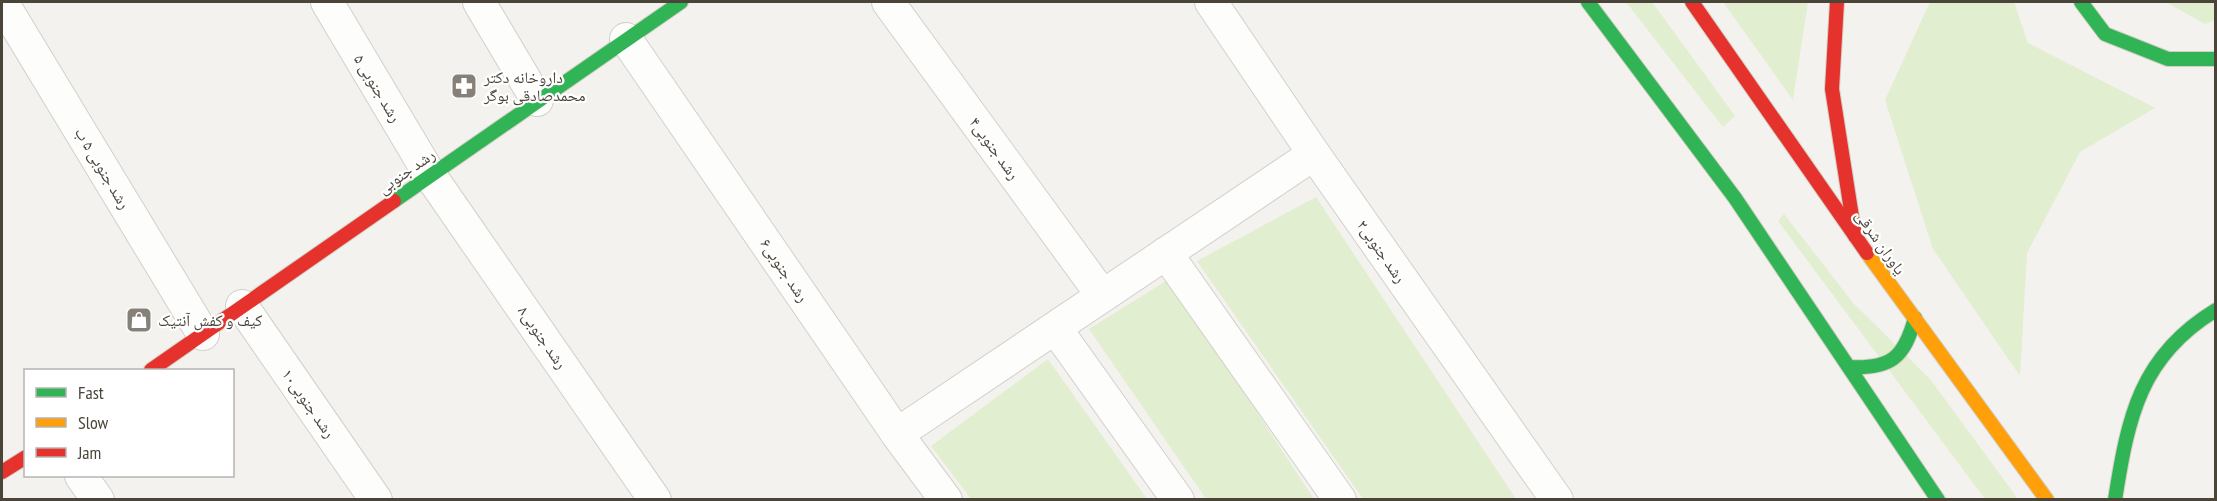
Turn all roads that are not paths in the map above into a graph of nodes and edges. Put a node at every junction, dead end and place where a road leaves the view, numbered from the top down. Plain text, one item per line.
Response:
1 (2, 2) edge
2 (327, 2) edge
3 (479, 2) edge
4 (681, 2) edge
5 (888, 2) edge
6 (1211, 2) edge
7 (1588, 2) edge
8 (1692, 2) edge
9 (1837, 2) edge
10 (2081, 2) edge
11 (626, 39) junction
12 (2216, 59) edge
13 (537, 100) junction
14 (1314, 154) junction
15 (430, 175) junction
16 (1855, 236) junction
17 (1166, 253) junction
18 (1102, 295) junction
19 (242, 306) junction
20 (2216, 310) edge
21 (1915, 318) junction
22 (1056, 329) junction
23 (203, 334) junction
24 (1849, 367) junction
25 (152, 369) edge
26 (897, 434) junction
27 (24, 458) edge
28 (2, 472) edge
29 (82, 477) edge
30 (98, 500) edge
31 (376, 500) edge
32 (655, 500) edge
33 (946, 500) edge
34 (1178, 500) edge
35 (1340, 500) edge
36 (1557, 500) edge
37 (1938, 500) edge
38 (2047, 500) edge
39 (2115, 500) edge

1 - 23 street, رشد جنوبی ۵ ب
2 - 15 street, رشد جنوبی ۵
3 - 13 street
4 - 11 main road, رشد جنوبی
5 - 18 street, رشد جنوبی۴
6 - 14 street, رشد جنوبی۲
7 - 24 main road
8 - 16 main road, یاوران شرقی
9 - 16 main road
10 - 12 main road
11 - 13 main road, رشد جنوبی
11 - 26 street, رشد جنوبی۶
13 - 15 main road, رشد جنوبی
14 - 17 street
14 - 36 street, رشد جنوبی۲
15 - 19 main road, رشد جنوبی
15 - 32 street, رشد جنوبی۸
16 - 21 main road, یاوران شرقی
17 - 18 street
17 - 35 street
18 - 22 street
19 - 23 main road, رشد جنوبی
19 - 31 street, رشد جنوبی۱۰
20 - 39 main road
21 - 24 main road
21 - 38 main road, یاوران شرقی
22 - 26 street
22 - 34 street
23 - 25 main road, رشد جنوبی
24 - 37 main road
26 - 33 street, رشد جنوبی۶
27 - 28 main road
29 - 30 street

